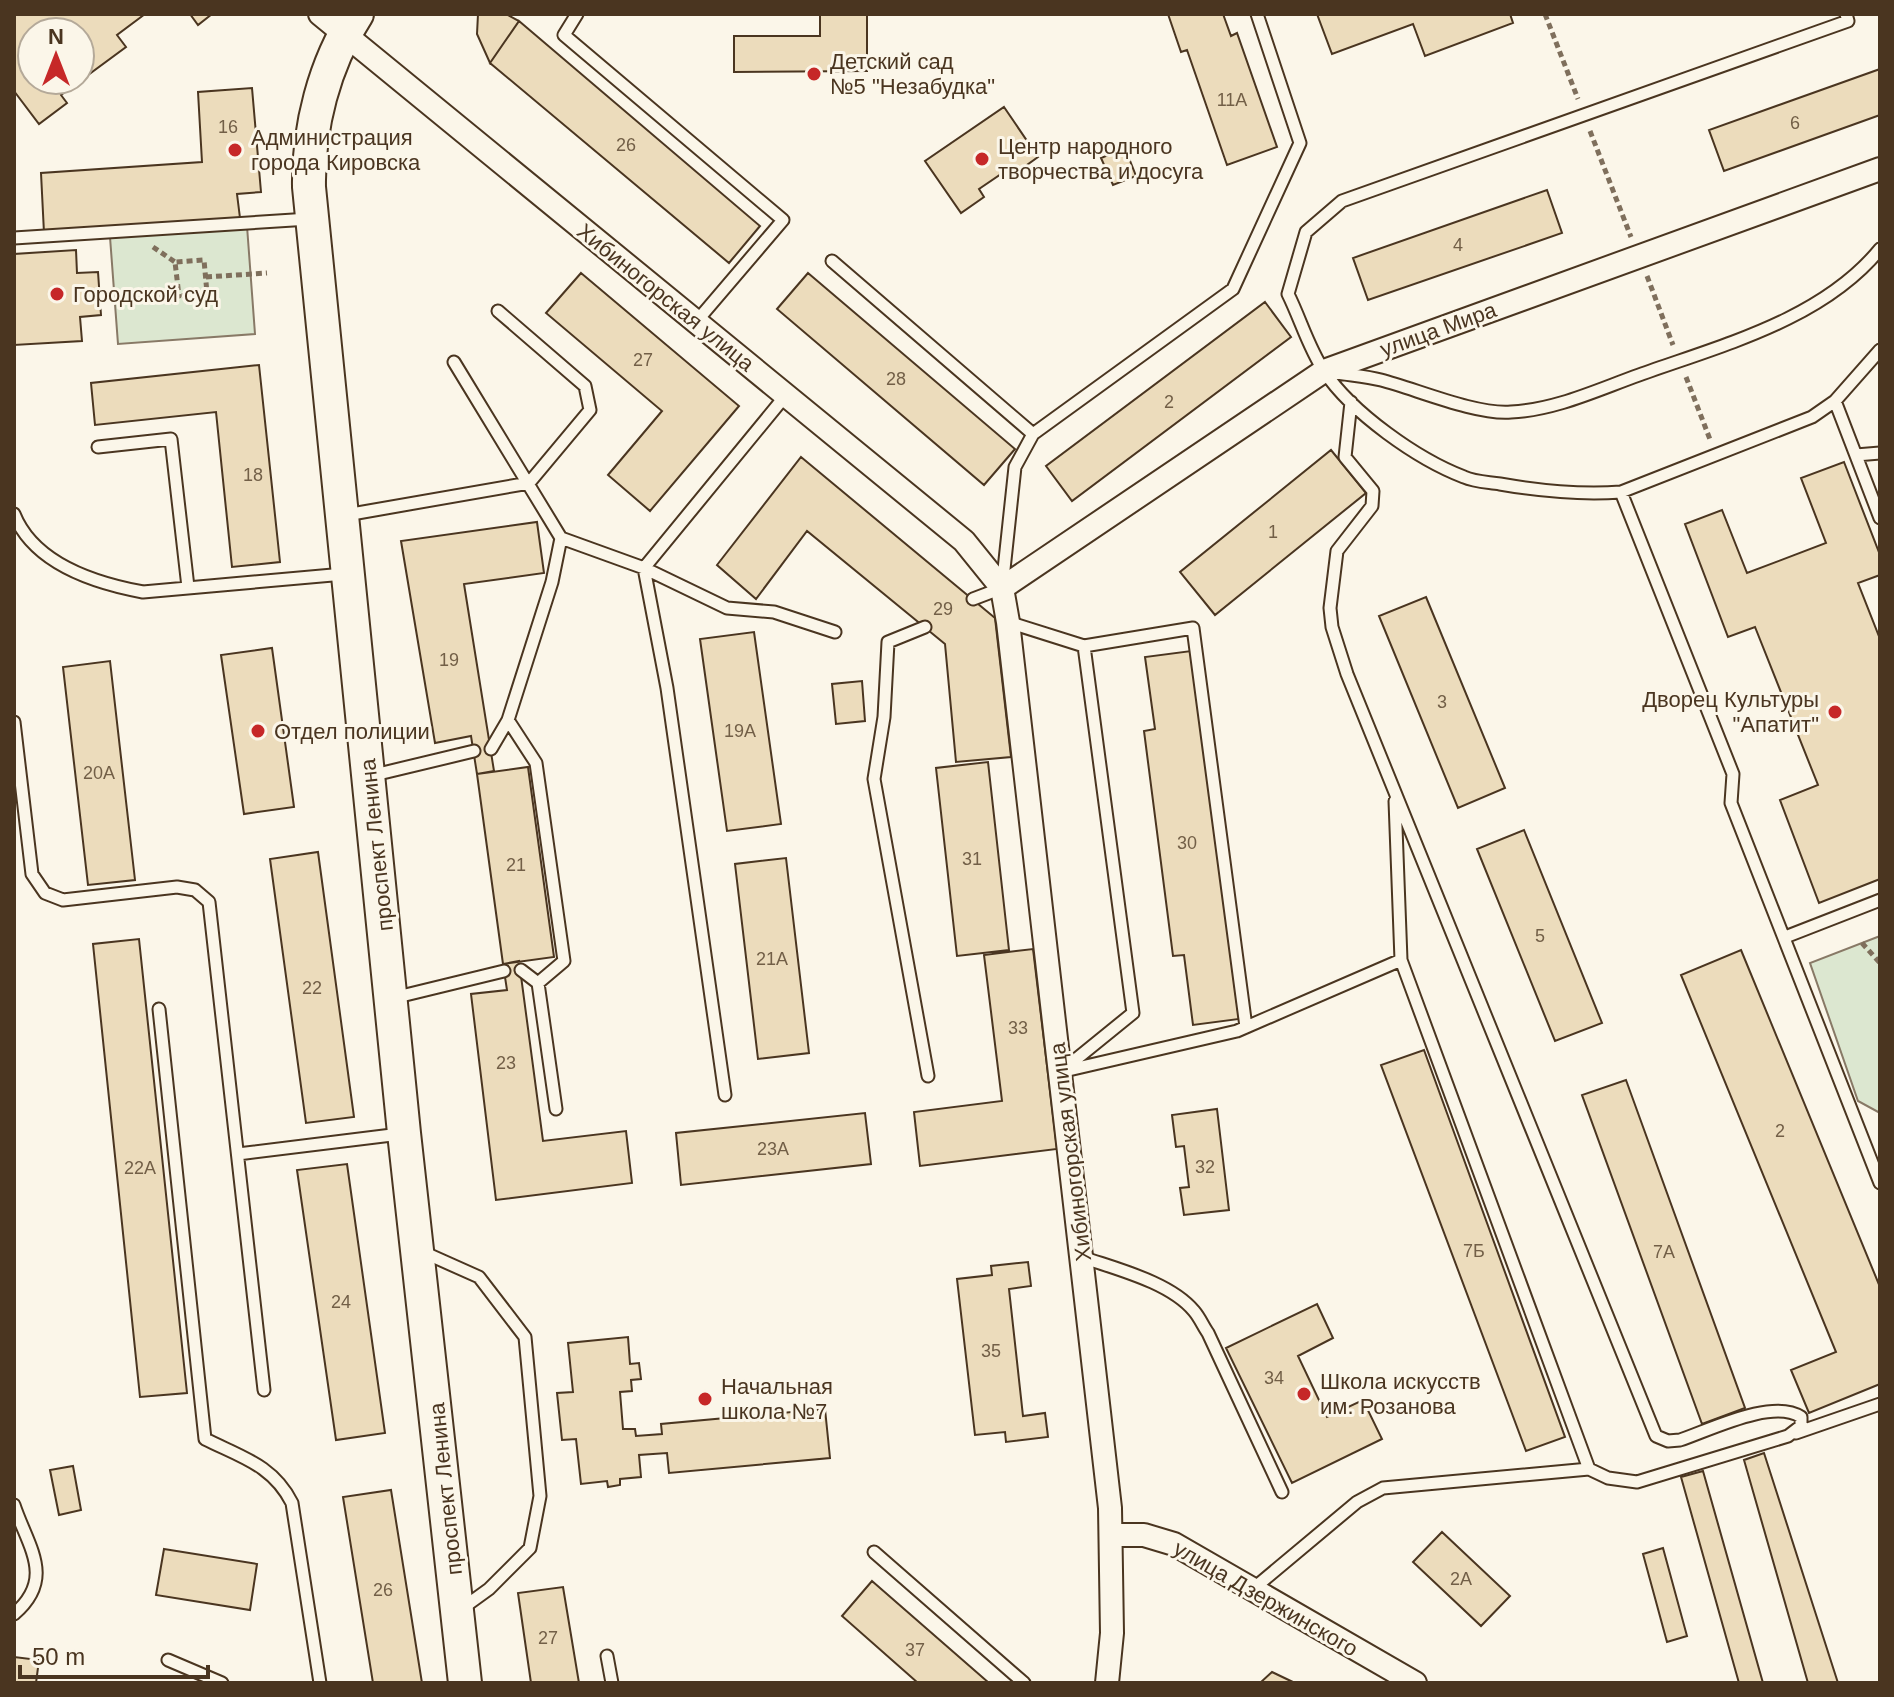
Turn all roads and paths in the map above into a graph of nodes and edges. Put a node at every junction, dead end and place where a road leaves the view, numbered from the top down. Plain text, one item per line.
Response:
1 (577, 14) edge
2 (1257, 14) edge
3 (1846, 14) edge
4 (347, 29) edge
5 (1880, 169) edge
6 (312, 219) junction
7 (14, 238) edge
8 (1880, 249) edge
9 (832, 261) dead end
10 (267, 273) dead end
11 (206, 277) junction
12 (179, 296) junction
13 (115, 301) dead end
14 (498, 311) dead end
15 (696, 322) junction
16 (1880, 350) edge
17 (454, 362) dead end
18 (1324, 371) junction
19 (786, 395) junction
20 (1835, 401) junction
21 (1351, 402) junction
22 (1033, 434) junction
23 (98, 447) dead end
24 (1880, 453) edge
25 (1856, 455) junction
26 (529, 483) junction
27 (1621, 492) junction
28 (14, 514) edge
29 (342, 516) junction
30 (1880, 518) edge
31 (561, 538) junction
32 (644, 568) junction
33 (348, 574) junction
34 (188, 587) junction
35 (1002, 588) junction
36 (973, 599) dead end
37 (1008, 622) junction
38 (925, 627) dead end
39 (835, 632) dead end
40 (1084, 646) junction
41 (508, 720) junction
42 (14, 722) edge
43 (491, 749) dead end
44 (474, 751) dead end
45 (369, 776) junction
46 (1394, 790) junction
47 (1880, 900) edge
48 (1785, 937) junction
49 (1862, 943) dead end
50 (1401, 960) junction
51 (1880, 963) edge
52 (521, 970) dead end
53 (504, 971) dead end
54 (538, 983) junction
55 (392, 998) junction
56 (159, 1009) dead end
57 (1246, 1027) junction
58 (1060, 1072) junction
59 (928, 1076) dead end
60 (725, 1095) dead end
61 (556, 1109) dead end
62 (404, 1133) junction
63 (238, 1154) junction
64 (1880, 1183) edge
65 (419, 1250) junction
66 (1082, 1257) junction
67 (264, 1390) dead end
68 (1880, 1404) edge
69 (1788, 1436) junction
70 (1589, 1469) junction
71 (1282, 1492) dead end
72 (14, 1505) edge
73 (1111, 1535) junction
74 (874, 1552) dead end
75 (1253, 1589) junction
76 (458, 1612) junction
77 (14, 1614) edge
78 (607, 1656) dead end
79 (168, 1660) dead end
80 (222, 1683) edge
81 (320, 1683) edge
82 (465, 1683) edge
83 (612, 1683) edge
84 (1024, 1683) edge
85 (1107, 1683) edge
86 (1415, 1683) edge

1 - 15 lane
2 - 22 lane
3 - 18 lane
4 - 6 main road, проспект Ленина
4 - 15 street, Хибиногорская улица
5 - 18 street, улица Мира
6 - 7 lane
6 - 29 main road, проспект Ленина
8 - 18 lane
9 - 22 lane
10 - 11 path
11 - 12 path
11 - 12 path
12 - 13 path
14 - 26 lane
15 - 19 street, Хибиногорская улица
16 - 20 lane
17 - 26 lane
18 - 21 lane
18 - 35 street, улица Мира
19 - 32 lane
19 - 35 street, Хибиногорская улица
20 - 25 lane
20 - 27 lane
21 - 27 lane
21 - 46 lane
22 - 35 lane
23 - 34 lane
24 - 25 lane
25 - 30 lane
26 - 29 lane
26 - 31 lane
27 - 48 lane
28 - 34 lane
29 - 33 main road, проспект Ленина
31 - 32 lane
31 - 41 lane
32 - 39 lane
32 - 60 lane
33 - 34 lane
33 - 45 main road, проспект Ленина
35 - 36 lane
35 - 37 street, Хибиногорская улица
37 - 40 lane
37 - 58 street, Хибиногорская улица
38 - 59 lane
40 - 57 lane
40 - 58 lane
41 - 43 lane
41 - 54 lane
42 - 63 lane
44 - 45 lane
45 - 55 main road, проспект Ленина
46 - 50 lane
46 - 69 lane
47 - 48 lane
48 - 64 lane
49 - 51 path
50 - 57 lane
50 - 70 lane
52 - 54 lane
53 - 55 lane
54 - 61 lane
55 - 62 main road, проспект Ленина
56 - 81 lane
57 - 58 lane
58 - 66 street, Хибиногорская улица
62 - 63 lane
62 - 65 main road, проспект Ленина
63 - 67 lane
65 - 76 main road, проспект Ленина
65 - 76 lane
66 - 71 lane
66 - 73 street, Хибиногорская улица
68 - 69 lane
69 - 70 lane
70 - 75 lane
72 - 77 lane
73 - 75 street, улица Дзержинского
73 - 85 street, Хибиногорская улица
74 - 84 lane
75 - 86 street, улица Дзержинского
76 - 82 main road, проспект Ленина
78 - 83 lane
79 - 80 lane

